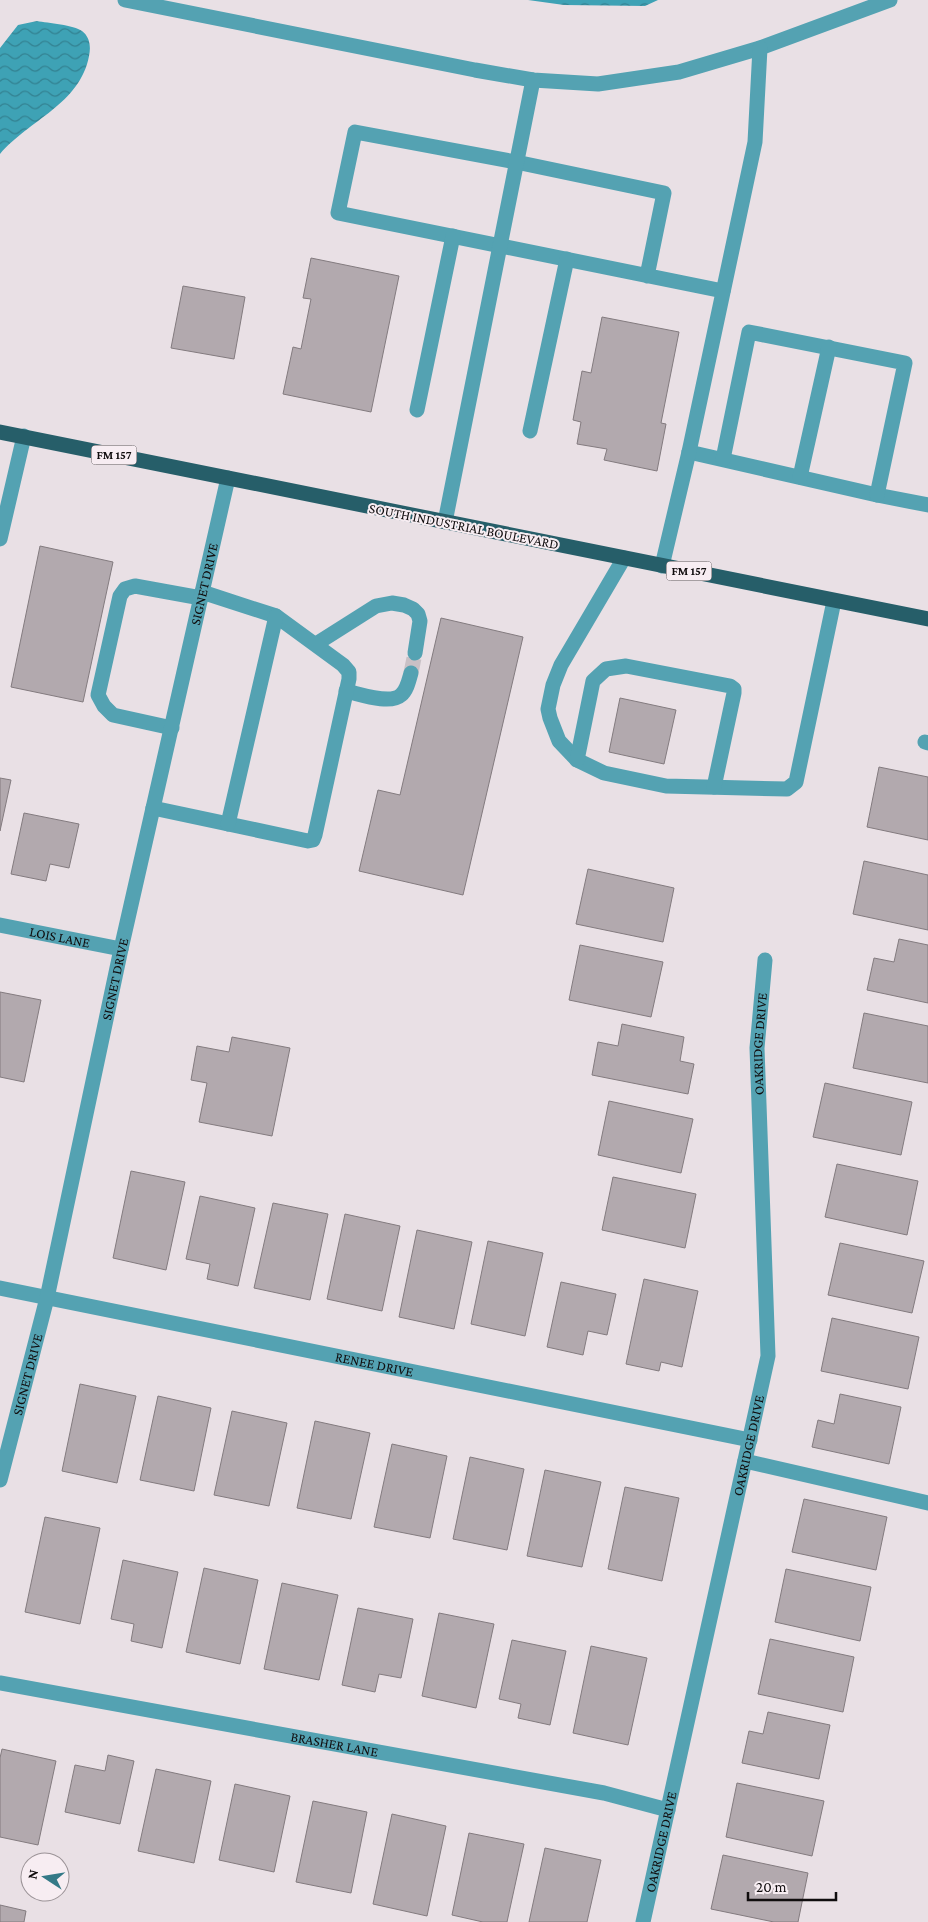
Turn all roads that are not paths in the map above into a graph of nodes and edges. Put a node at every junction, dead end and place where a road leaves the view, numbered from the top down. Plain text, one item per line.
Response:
1 (125, 0) edge
2 (890, 0) edge
3 (760, 48) junction
4 (533, 80) junction
5 (516, 162) junction
6 (453, 236) junction
7 (500, 245) junction
8 (567, 259) junction
9 (647, 276) junction
10 (723, 292) junction
11 (829, 347) junction
12 (416, 410) dead end
13 (530, 431) dead end
14 (0, 432) edge
15 (24, 436) junction
16 (689, 452) junction
17 (723, 460) junction
18 (800, 477) junction
19 (228, 478) junction
20 (877, 495) junction
21 (928, 504) edge
22 (445, 522) junction
23 (0, 539) edge
24 (624, 558) junction
25 (662, 566) junction
26 (202, 595) junction
27 (834, 601) junction
28 (276, 616) junction
29 (928, 619) edge
30 (316, 644) junction
31 (415, 653) tunnel mouth
32 (410, 673) tunnel mouth
33 (346, 691) junction
34 (172, 728) junction
35 (577, 760) junction
36 (714, 787) junction
37 (153, 808) junction
38 (228, 824) junction
39 (0, 925) edge
40 (121, 949) junction
41 (765, 960) dead end
42 (0, 1288) edge
43 (47, 1298) junction
44 (750, 1440) junction
45 (745, 1461) junction
46 (0, 1480) edge
47 (928, 1502) edge
48 (0, 1683) edge
49 (668, 1810) junction
50 (643, 1922) edge

1 - 4 street
2 - 3 street
3 - 4 street
3 - 10 street
4 - 5 street
5 - 6 street
5 - 7 street
5 - 9 street
6 - 7 street
6 - 12 street
7 - 8 street
7 - 22 street
8 - 9 street
8 - 13 street
9 - 10 street
10 - 16 street
11 - 17 street
11 - 18 street
11 - 20 street
14 - 15 main road, SOUTH INDUSTRIAL BOULEVARD / FM 157
15 - 19 main road, SOUTH INDUSTRIAL BOULEVARD / FM 157
15 - 23 street
16 - 17 street
16 - 25 street
17 - 18 street
18 - 20 street
19 - 22 main road, SOUTH INDUSTRIAL BOULEVARD / FM 157
19 - 26 street, SIGNET DRIVE
20 - 21 street
22 - 24 main road, SOUTH INDUSTRIAL BOULEVARD / FM 157
24 - 25 main road, SOUTH INDUSTRIAL BOULEVARD / FM 157
24 - 35 street
25 - 27 main road, SOUTH INDUSTRIAL BOULEVARD / FM 157
26 - 28 street
26 - 34 street, SIGNET DRIVE
26 - 34 street
27 - 29 main road, SOUTH INDUSTRIAL BOULEVARD / FM 157
27 - 36 street
28 - 30 street
28 - 38 street
30 - 31 street
30 - 33 street
32 - 33 street
33 - 38 street
34 - 37 street, SIGNET DRIVE
35 - 36 street
35 - 36 street
37 - 38 street
37 - 40 street, SIGNET DRIVE
39 - 40 street, LOIS LANE
40 - 43 street, SIGNET DRIVE
41 - 44 street, OAKRIDGE DRIVE
42 - 43 street, RENEE DRIVE
43 - 44 street, RENEE DRIVE
43 - 46 street, SIGNET DRIVE
44 - 45 street, OAKRIDGE DRIVE
45 - 47 street
45 - 49 street, OAKRIDGE DRIVE
48 - 49 street, BRASHER LANE
49 - 50 street, OAKRIDGE DRIVE

